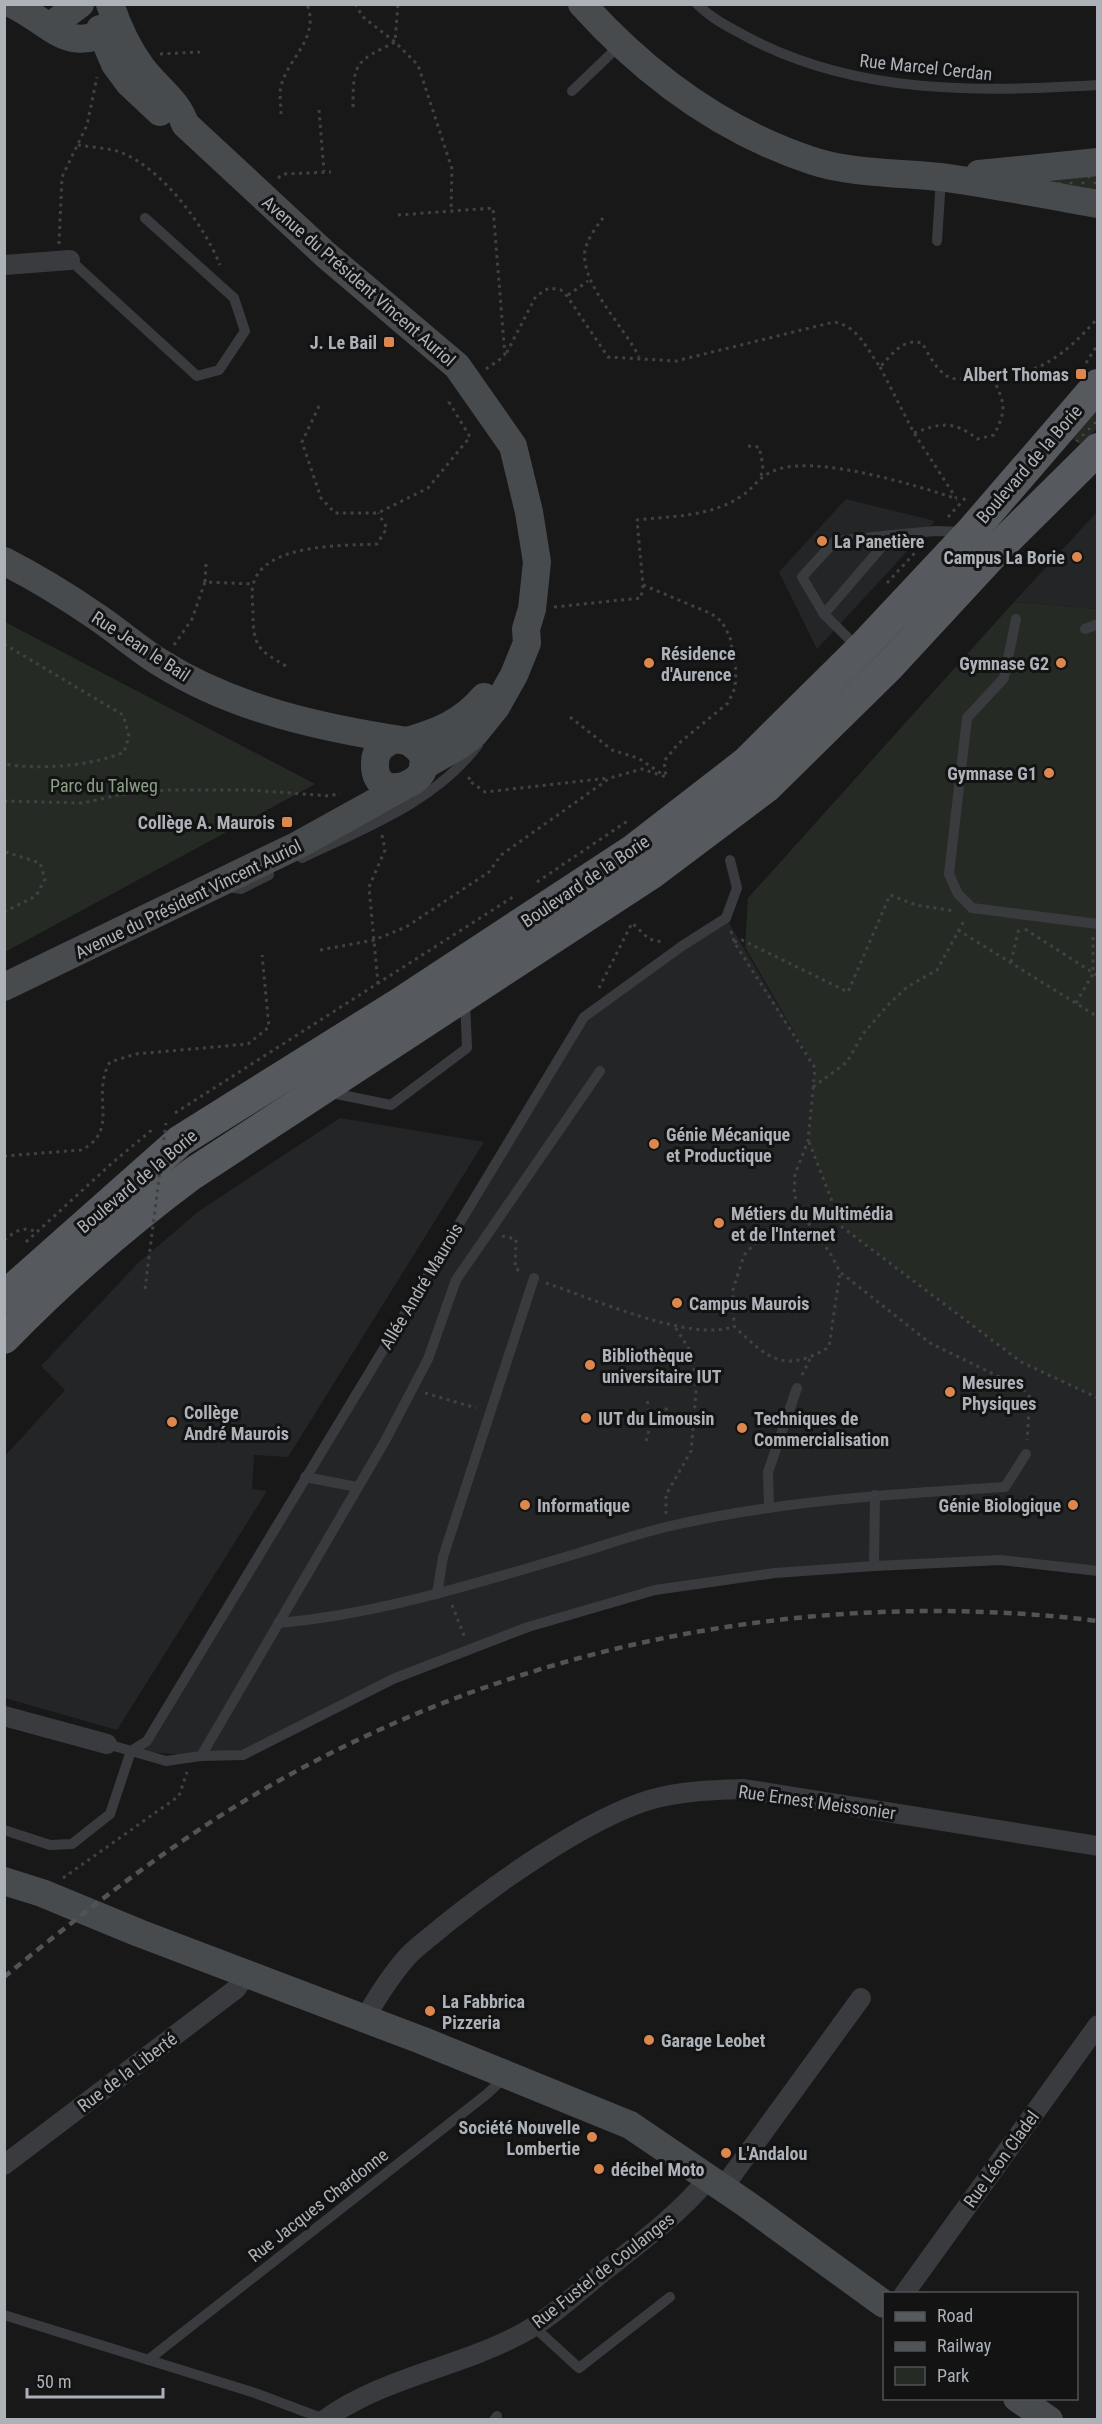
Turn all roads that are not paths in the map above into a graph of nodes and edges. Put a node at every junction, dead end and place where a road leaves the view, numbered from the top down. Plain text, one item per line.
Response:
1 (582, 4) edge
2 (698, 4) edge
3 (82, 16) edge
4 (619, 46) junction
5 (1098, 85) edge
6 (572, 91) dead end
7 (1098, 162) edge
8 (941, 178) junction
9 (1098, 204) edge
10 (145, 218) dead end
11 (937, 241) dead end
12 (64, 260) joint
13 (4, 265) edge
14 (1088, 378) edge
15 (1098, 449) edge
16 (971, 532) junction
17 (892, 535) junction
18 (4, 561) edge
19 (824, 614) junction
20 (1016, 619) dead end
21 (537, 624) junction
22 (1098, 624) edge
23 (1085, 630) dead end
24 (860, 650) junction
25 (355, 734) junction
26 (401, 740) junction
27 (423, 766) junction
28 (376, 767) junction
29 (402, 788) junction
30 (374, 813) junction
31 (730, 860) dead end
32 (213, 886) junction
33 (1095, 923) edge
34 (4, 987) edge
35 (465, 996) junction
36 (600, 1071) dead end
37 (321, 1091) junction
38 (534, 1278) road end
39 (4, 1297) edge
40 (4, 1338) edge
41 (797, 1388) road end
42 (1026, 1454) road end
43 (305, 1477) junction
44 (357, 1487) junction
45 (875, 1495) junction
46 (769, 1508) junction
47 (874, 1566) junction
48 (1098, 1571) edge
49 (437, 1594) junction
50 (278, 1623) junction
51 (4, 1716) edge
52 (107, 1744) joint
53 (131, 1750) junction
54 (196, 1757) junction
55 (4, 1830) edge
56 (1098, 1846) edge
57 (4, 1881) edge
58 (246, 1975) junction
59 (861, 1998) dead end
60 (364, 2020) junction
61 (1098, 2025) edge
62 (507, 2075) junction
63 (4, 2165) edge
64 (715, 2184) junction
65 (905, 2292) edge
66 (670, 2296) dead end
67 (883, 2303) edge
68 (4, 2314) edge
69 (533, 2326) junction
70 (148, 2360) junction
71 (1020, 2400) edge
72 (333, 2417) edge
73 (1049, 2420) edge

1 - 4 street
2 - 5 lane, Rue Marcel Cerdan
3 - 21 street, Avenue du Président Vincent Auriol
4 - 6 lane
4 - 8 street
7 - 8 street
8 - 9 street
8 - 11 lane
10 - 12 lane
12 - 13 street
14 - 16 main road, Boulevard de la Borie
15 - 35 main road, Boulevard de la Borie
16 - 17 lane
16 - 24 main road, Boulevard de la Borie
17 - 19 lane
17 - 19 lane
18 - 25 street, Rue Jean le Bail
19 - 24 lane
20 - 33 lane
21 - 26 street, Avenue du Président Vincent Auriol
21 - 27 street, Avenue du Président Vincent Auriol
21 - 30 lane
22 - 23 lane
24 - 39 main road, Boulevard de la Borie
25 - 26 street, Rue Jean le Bail
25 - 28 street
26 - 27 street
26 - 28 street
27 - 29 street
28 - 29 street
28 - 30 street
29 - 30 street, Avenue du Président Vincent Auriol
30 - 32 street, Avenue du Président Vincent Auriol
30 - 32 lane
31 - 43 lane, Allée André Maurois
32 - 34 street, Avenue du Président Vincent Auriol
35 - 37 main road, Boulevard de la Borie
35 - 37 lane
36 - 44 lane, Allée André Maurois
37 - 40 main road, Boulevard de la Borie
38 - 49 lane
41 - 46 lane
42 - 45 lane
43 - 44 lane
43 - 53 lane, Allée André Maurois
44 - 50 lane, Allée André Maurois
45 - 46 lane
45 - 47 lane
46 - 49 lane
47 - 48 lane
47 - 54 lane
49 - 50 lane
50 - 54 lane, Allée André Maurois
51 - 52 street
52 - 53 lane
53 - 54 lane
53 - 55 lane
56 - 60 street, Rue Ernest Meissonier
57 - 58 street
58 - 60 street
58 - 63 street, Rue de la Liberté
59 - 64 street, Rue Fustel de Coulanges
60 - 62 street
61 - 65 street, Rue Léon Cladel
62 - 64 street
62 - 70 lane, Rue Jacques Chardonne
64 - 67 street
64 - 69 street, Rue Fustel de Coulanges
66 - 69 lane
68 - 70 lane
69 - 72 street, Rue Fustel de Coulanges
70 - 72 lane
71 - 73 street

